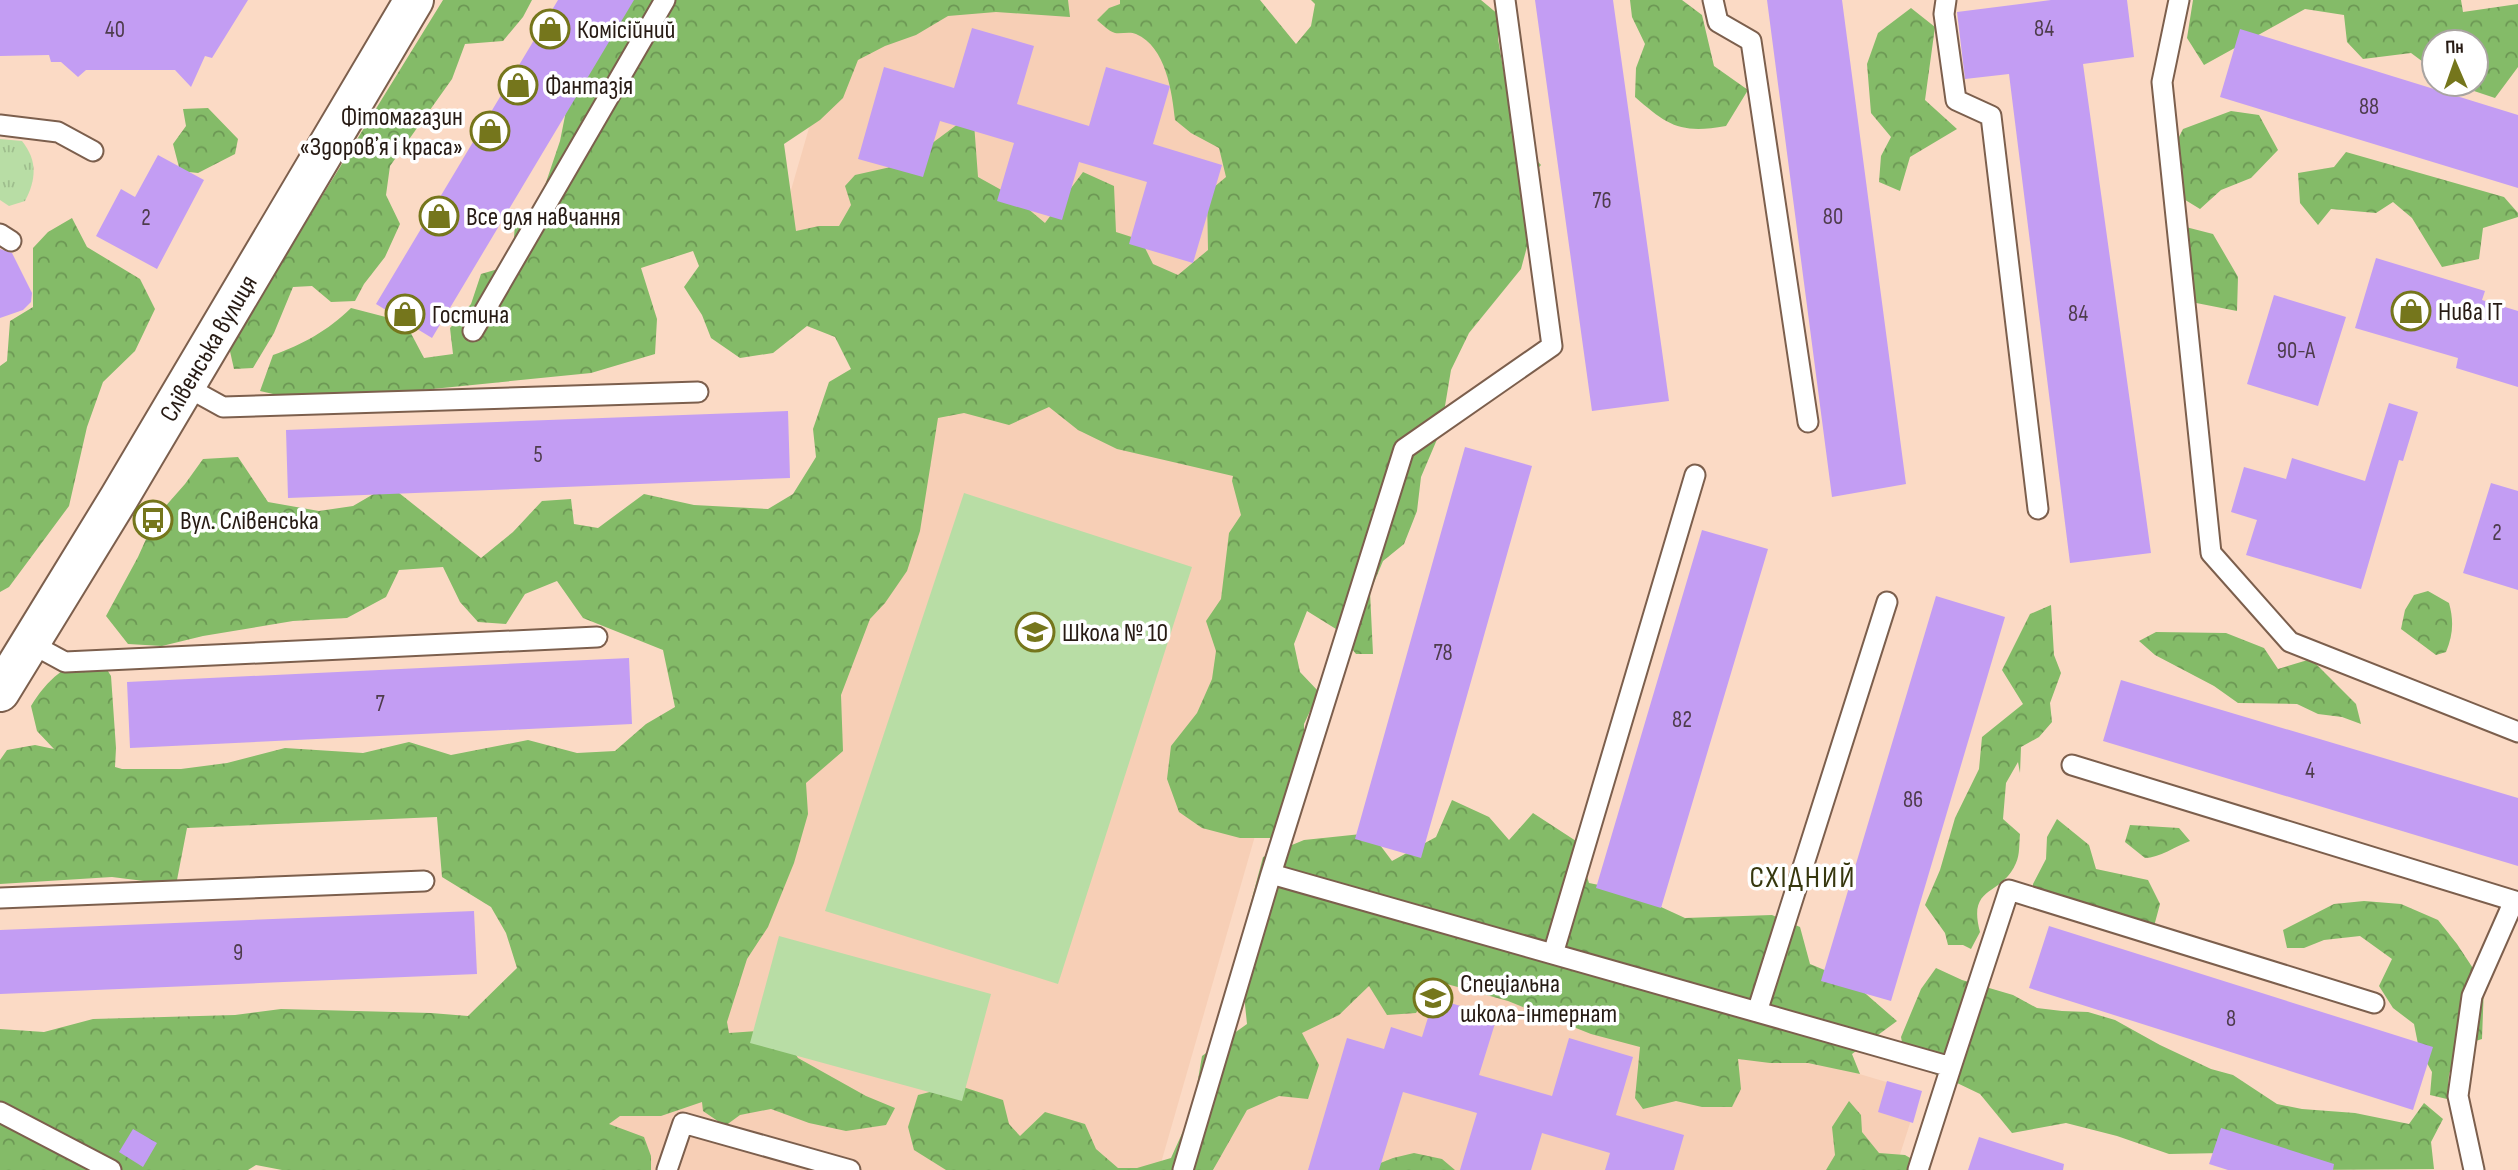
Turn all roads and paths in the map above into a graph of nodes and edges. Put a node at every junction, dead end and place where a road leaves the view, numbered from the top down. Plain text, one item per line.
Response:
1 (414, 0) edge
2 (665, 0) edge
3 (1505, 0) edge
4 (1713, 0) edge
5 (1947, 0) edge
6 (2179, 0) edge
7 (0, 125) edge
8 (93, 151) dead end
9 (473, 331) dead end
10 (185, 386) junction
11 (698, 392) dead end
12 (1808, 422) dead end
13 (1695, 475) dead end
14 (2038, 509) dead end
15 (1887, 602) dead end
16 (597, 637) dead end
17 (30, 643) junction
18 (0, 692) edge
19 (2518, 732) edge
20 (2072, 765) dead end
21 (1271, 874) junction
22 (424, 881) dead end
23 (0, 898) edge
24 (2516, 902) edge
25 (1553, 954) junction
26 (2374, 1003) dead end
27 (1757, 1012) junction
28 (1951, 1067) junction
29 (0, 1112) edge
30 (111, 1170) edge
31 (667, 1170) edge
32 (850, 1170) edge
33 (1182, 1170) edge
34 (1919, 1170) edge
35 (2474, 1170) edge

1 - 10 main road, Слівенська вулиця
2 - 9 lane
3 - 21 lane
4 - 12 lane
5 - 14 lane
6 - 19 lane
7 - 8 lane
10 - 11 lane
10 - 17 main road, Слівенська вулиця
13 - 25 lane
15 - 27 lane
16 - 17 lane
17 - 18 main road, Слівенська вулиця
20 - 24 lane
21 - 25 lane
21 - 33 lane
22 - 23 lane
24 - 35 lane
25 - 27 lane
26 - 28 lane
27 - 28 lane
28 - 34 lane
29 - 30 lane
31 - 32 lane

